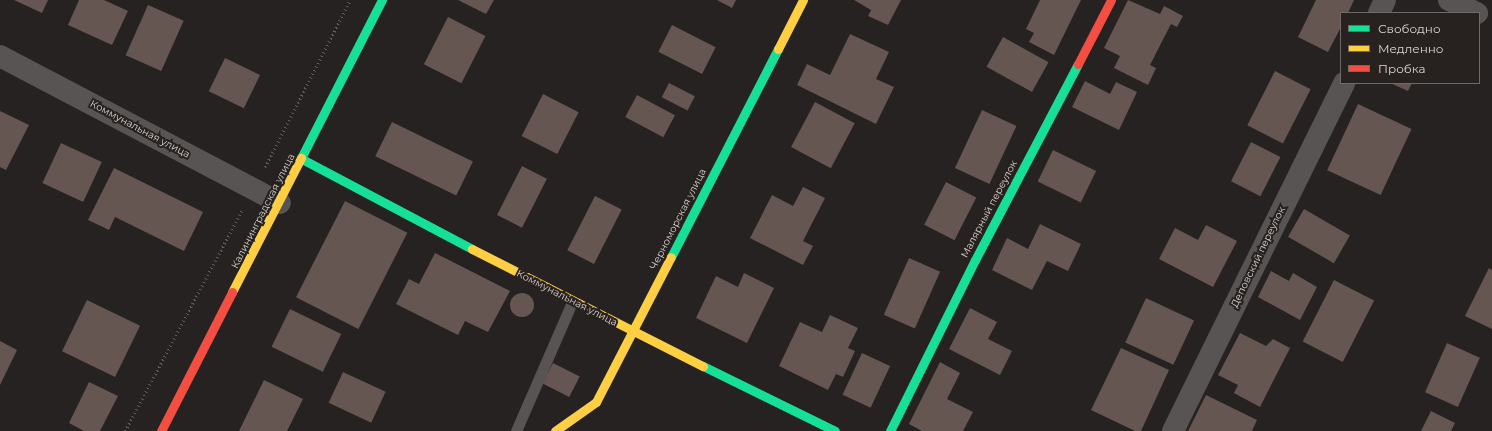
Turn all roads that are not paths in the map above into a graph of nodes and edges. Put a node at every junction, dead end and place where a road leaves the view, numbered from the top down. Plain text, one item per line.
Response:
1 (382, 0) edge
2 (803, 0) edge
3 (1112, 0) edge
4 (1385, 0) edge
5 (1449, 0) edge
6 (1379, 12) edge
7 (1476, 12) edge
8 (1480, 14) edge
9 (1492, 20) edge
10 (0, 56) edge
11 (1344, 84) edge
12 (302, 159) junction
13 (280, 203) junction
14 (572, 302) junction
15 (633, 331) junction
16 (161, 431) edge
17 (516, 431) edge
18 (555, 431) edge
19 (835, 431) edge
20 (890, 431) edge
21 (1173, 431) edge

1 - 12 street, Калининградская улица
2 - 15 street, Черноморская улица
3 - 20 street, Малярный переулок
4 - 6 street
5 - 7 street
8 - 9 street
10 - 13 street, Коммунальная улица
11 - 21 street, Деповский переулок
12 - 13 street, Калининградская улица
12 - 14 street, Коммунальная улица
13 - 16 street, Калининградская улица
14 - 15 street, Коммунальная улица
14 - 17 lane
15 - 18 street, Черноморская улица
15 - 19 street, Коммунальная улица

